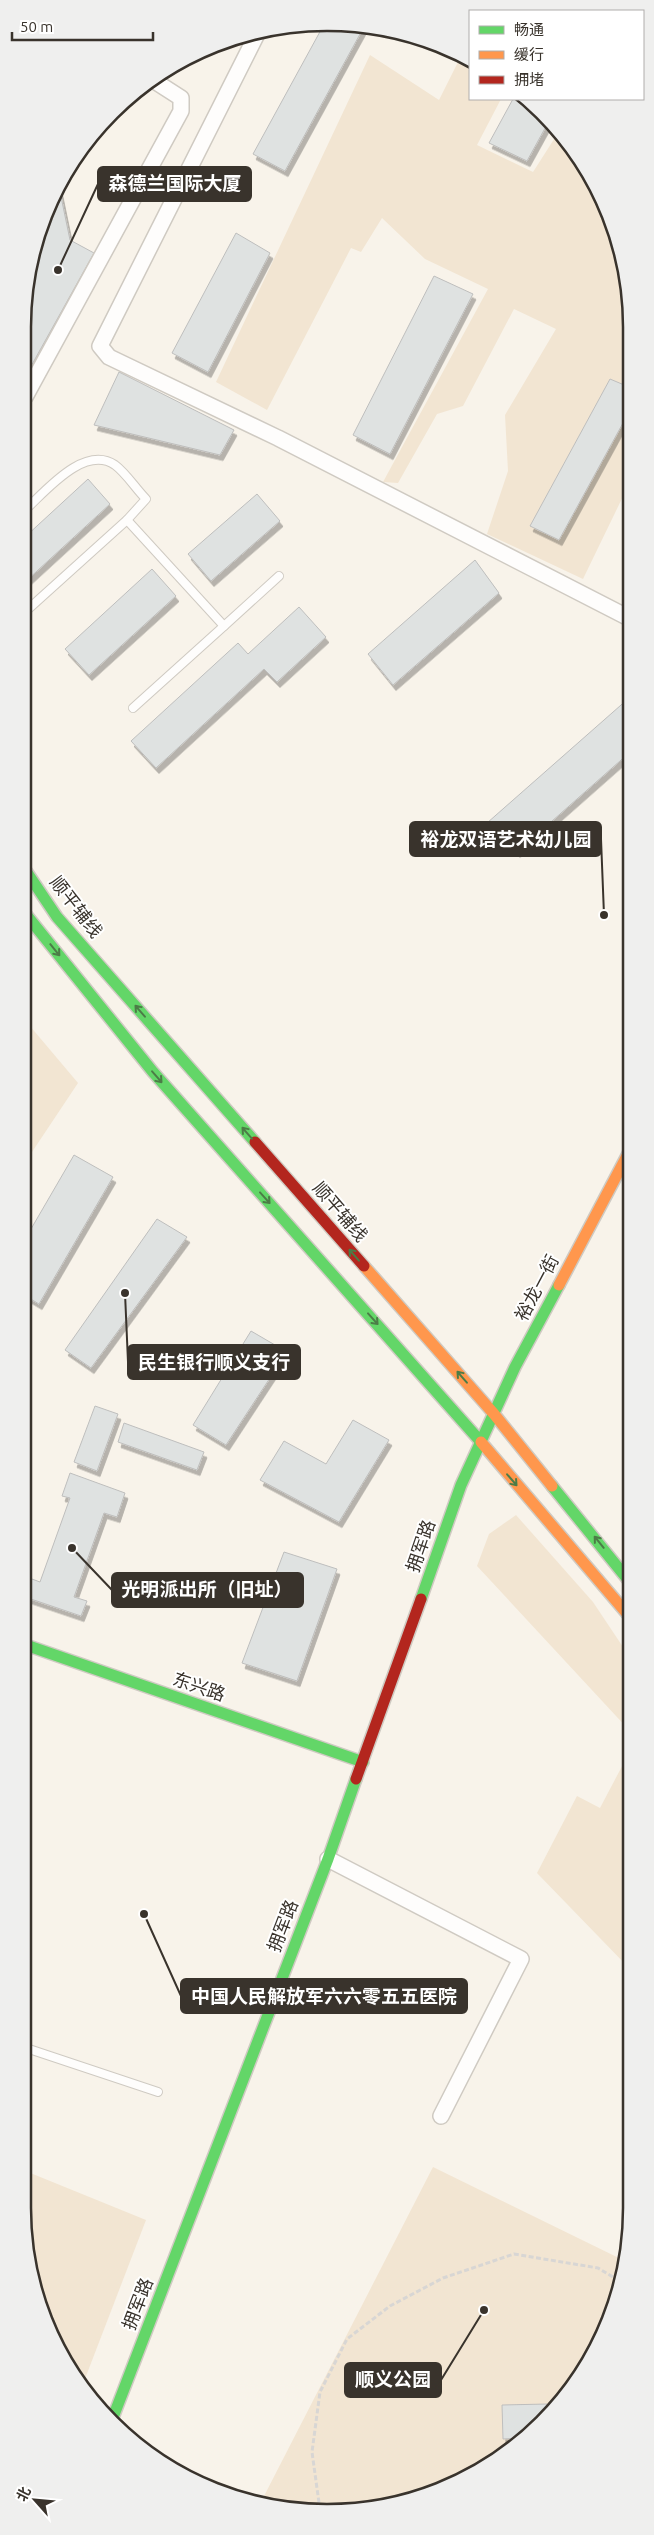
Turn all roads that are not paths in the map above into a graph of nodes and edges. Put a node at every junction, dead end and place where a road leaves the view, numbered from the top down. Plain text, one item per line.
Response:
1 (254, 40) edge
2 (159, 84) edge
3 (31, 386) edge
4 (31, 505) edge
5 (126, 520) junction
6 (279, 576) dead end
7 (31, 607) edge
8 (623, 615) edge
9 (224, 626) junction
10 (133, 708) dead end
11 (31, 878) edge
12 (31, 921) edge
13 (623, 1163) edge
14 (494, 1414) junction
15 (481, 1443) junction
16 (623, 1574) edge
17 (623, 1609) edge
18 (31, 1647) edge
19 (363, 1762) junction
20 (328, 1859) junction
21 (31, 2050) edge
22 (158, 2092) dead end
23 (442, 2116) dead end
24 (115, 2413) edge

1 - 8 street
2 - 3 street
4 - 5 lane
5 - 7 lane
5 - 9 lane
6 - 9 lane
9 - 10 lane
14 -> 11 main road, 顺平辅线
12 -> 15 main road
13 - 14 main road, 裕龙一街
14 - 15 main road, 裕龙一街
16 -> 14 main road, 顺平辅线
15 -> 17 main road
15 - 19 main road, 拥军路
18 - 19 main road, 东兴路
19 - 20 main road, 拥军路
20 - 23 street
20 - 24 main road, 拥军路
21 - 22 lane

